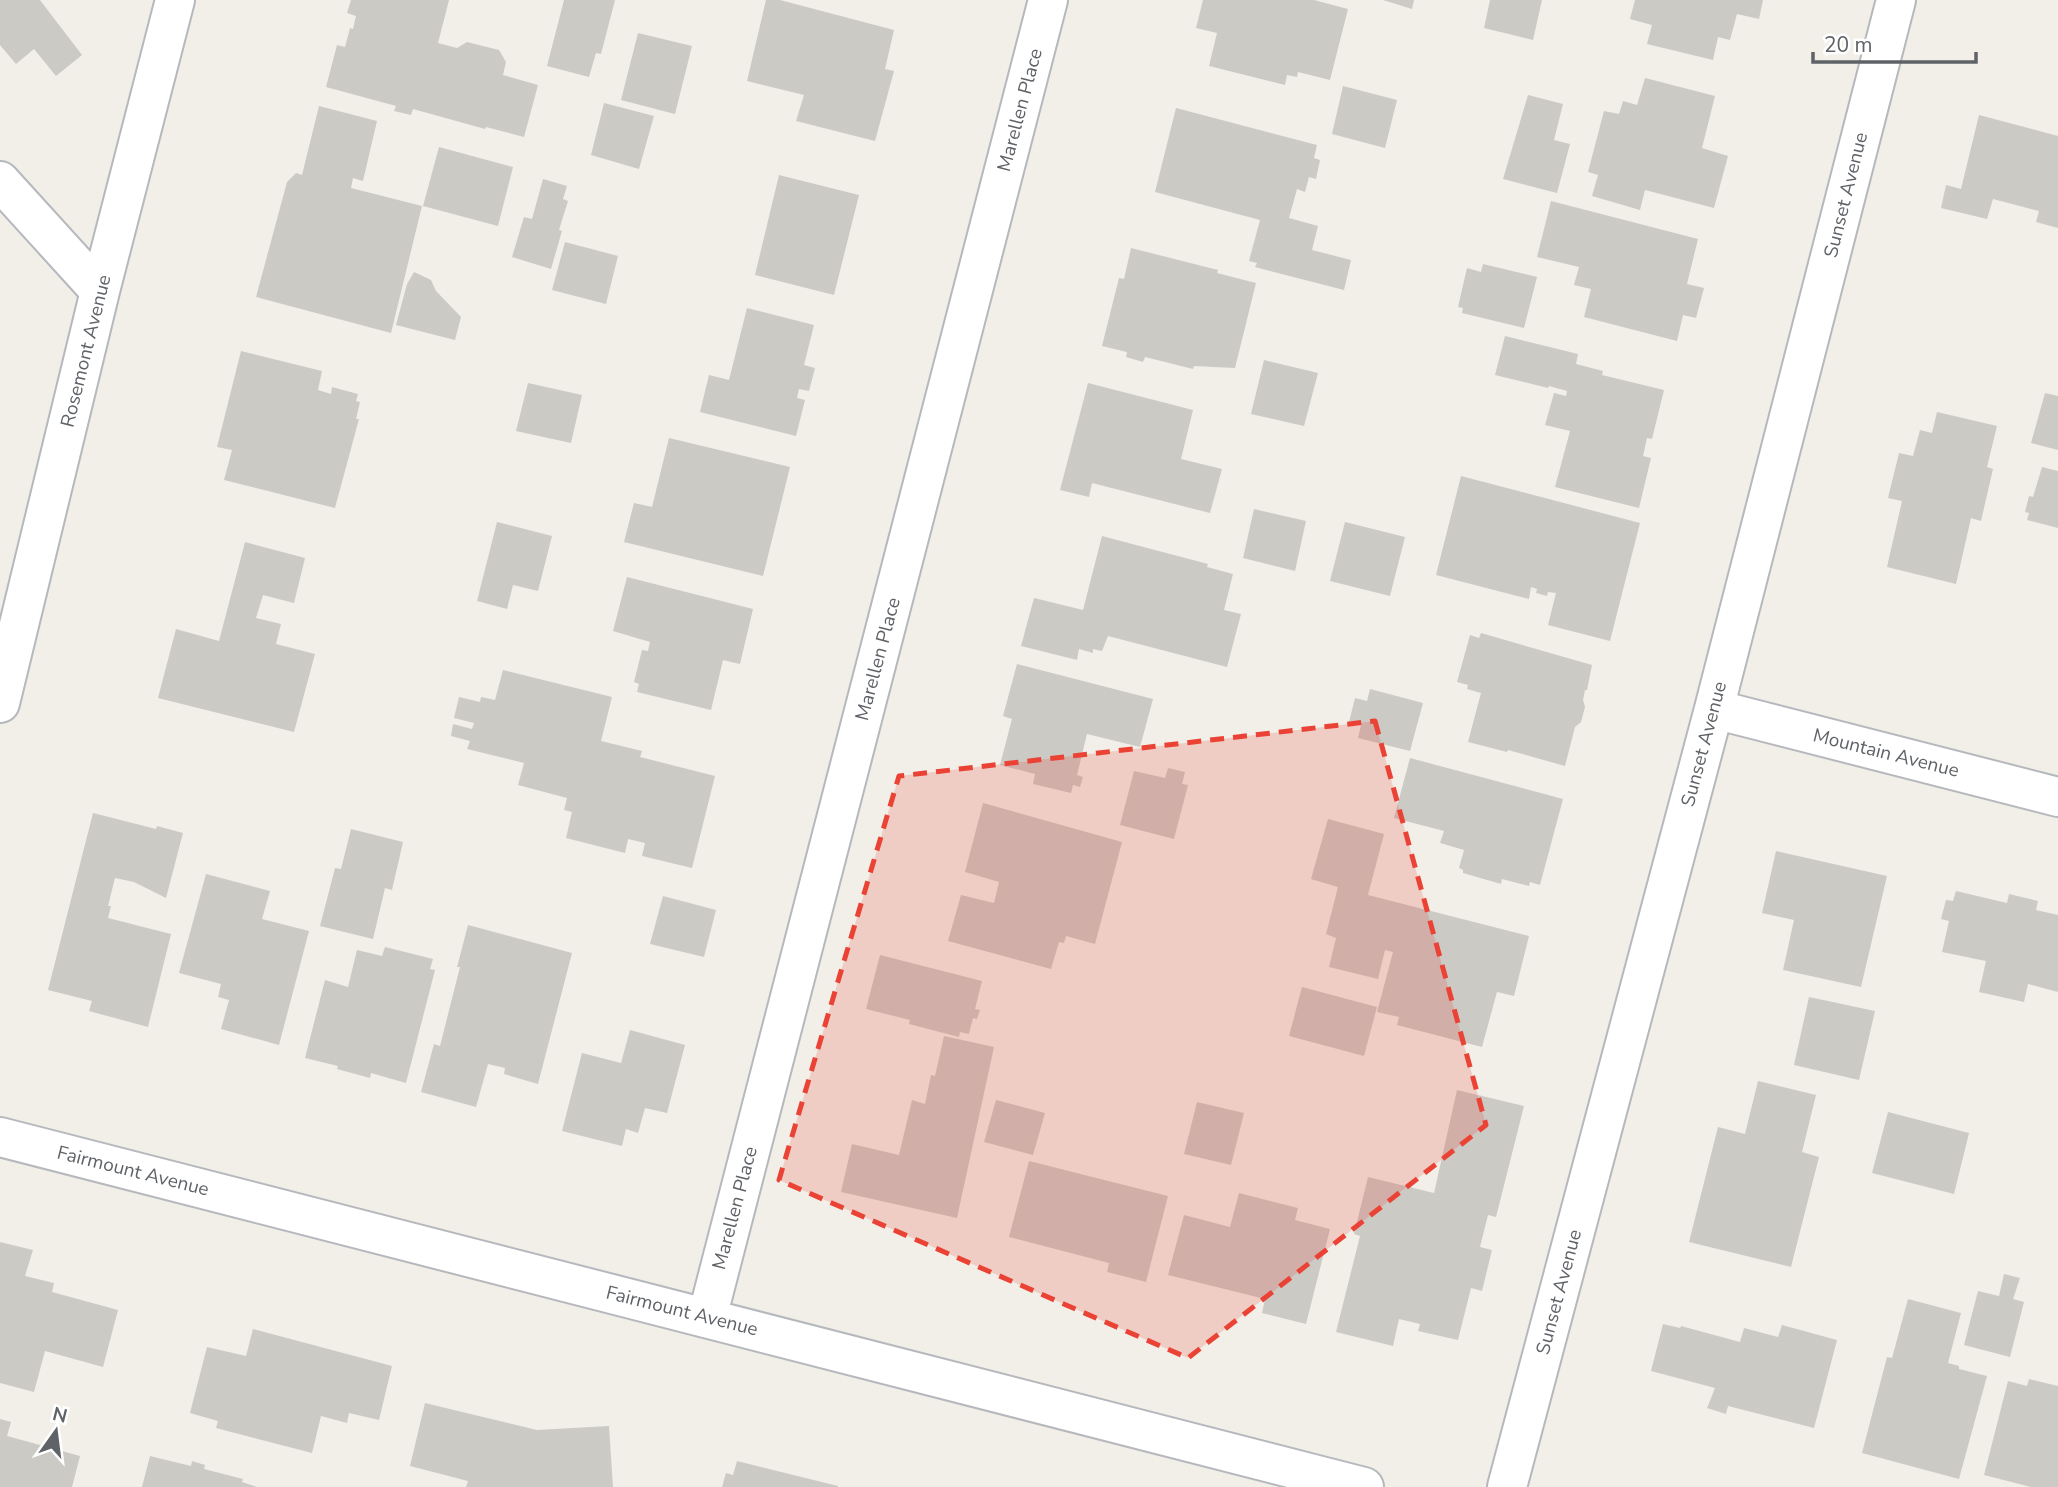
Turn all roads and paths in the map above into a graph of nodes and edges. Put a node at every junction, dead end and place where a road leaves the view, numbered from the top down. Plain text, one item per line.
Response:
1 (175, 0) edge
2 (1048, 0) edge
3 (1896, 0) edge
4 (0, 181) edge
5 (100, 291) junction
6 (0, 703) edge
7 (1714, 709) junction
8 (2058, 797) edge
9 (0, 1137) edge
10 (707, 1318) junction
11 (1364, 1487) edge
12 (1507, 1487) edge

1 - 5 street, Rosemont Avenue
2 - 10 street, Marellen Place
3 - 7 street, Sunset Avenue
4 - 5 street
5 - 6 street, Rosemont Avenue
7 - 8 street, Mountain Avenue
7 - 12 street, Sunset Avenue
9 - 10 street, Fairmount Avenue
10 - 11 street, Fairmount Avenue

